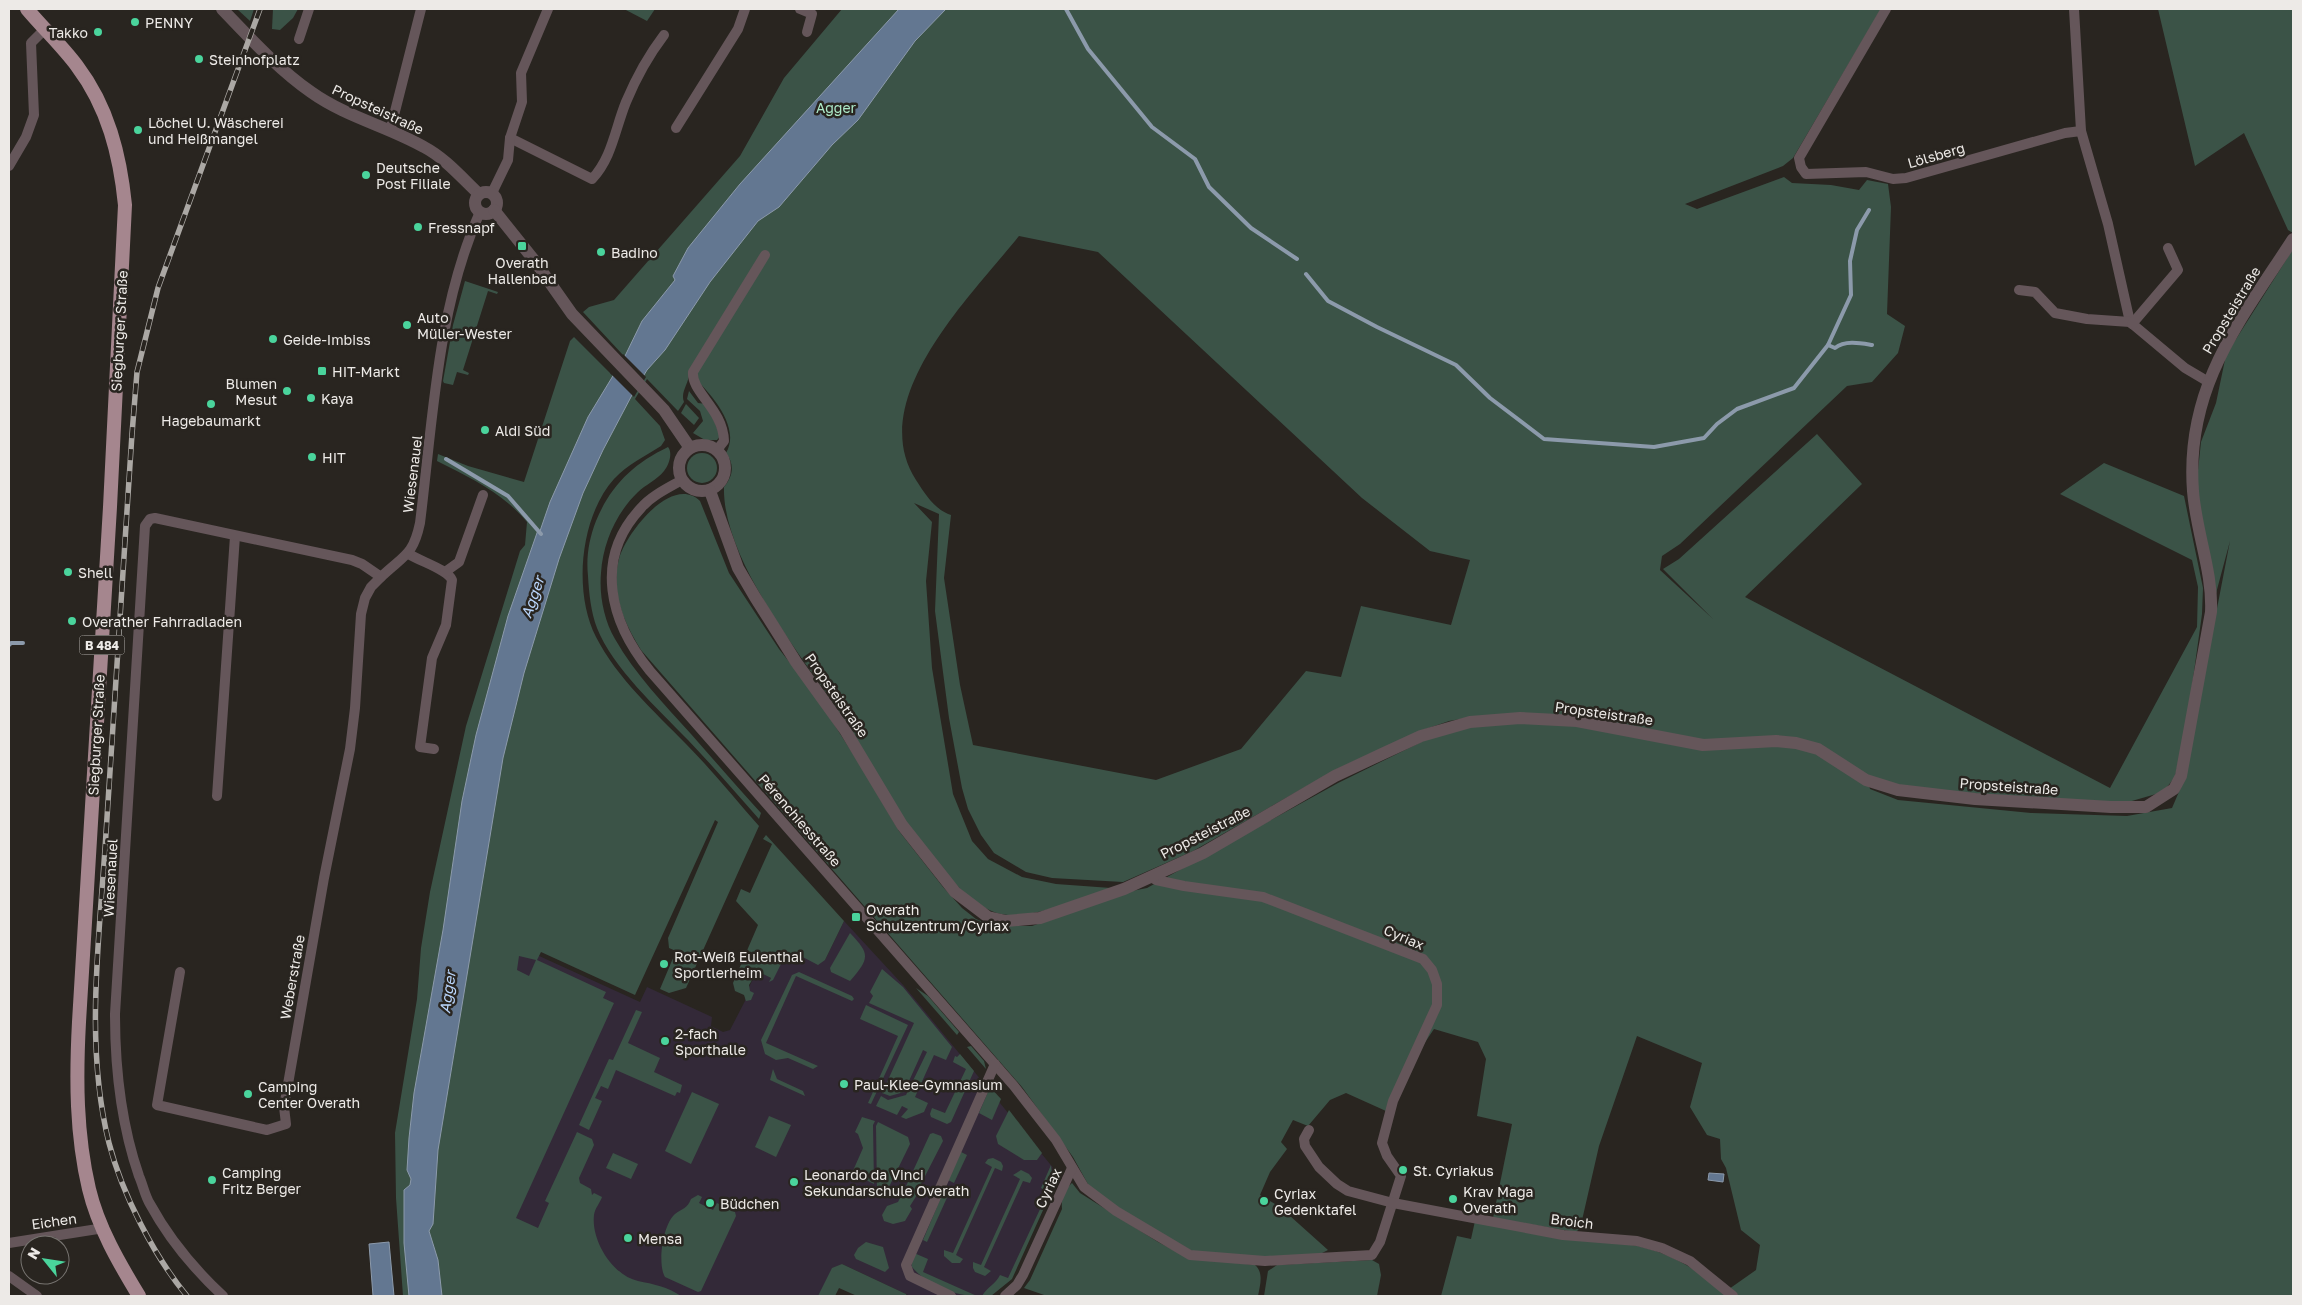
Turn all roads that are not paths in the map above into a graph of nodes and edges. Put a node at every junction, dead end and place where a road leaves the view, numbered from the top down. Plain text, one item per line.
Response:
1 (27, 9) edge
2 (222, 9) edge
3 (309, 9) edge
4 (421, 9) edge
5 (548, 9) edge
6 (744, 9) edge
7 (800, 9) edge
8 (1886, 9) edge
9 (2074, 9) edge
10 (46, 29) junction
11 (807, 32) dead end
12 (664, 35) dead end
13 (299, 39) dead end
14 (676, 128) dead end
15 (390, 131) junction
16 (2081, 131) junction
17 (510, 138) junction
18 (9, 166) edge
19 (492, 193) junction
20 (479, 194) junction
21 (494, 210) junction
22 (480, 212) junction
23 (2293, 239) edge
24 (2168, 248) dead end
25 (765, 255) dead end
26 (2019, 290) dead end
27 (2131, 323) junction
28 (2207, 381) junction
29 (690, 448) junction
30 (717, 450) junction
31 (682, 480) junction
32 (710, 491) junction
33 (482, 495) dead end
34 (235, 536) junction
35 (409, 554) junction
36 (445, 572) junction
37 (381, 577) junction
38 (434, 749) dead end
39 (217, 796) dead end
40 (1150, 876) junction
41 (180, 972) dead end
42 (995, 1064) junction
43 (1309, 1130) dead end
44 (1072, 1168) junction
45 (1393, 1203) junction
46 (104, 1228) junction
47 (9, 1243) edge
48 (9, 1276) edge
49 (37, 1296) edge
50 (139, 1296) edge
51 (223, 1296) edge
52 (951, 1296) edge
53 (1005, 1296) edge
54 (1733, 1296) edge

1 - 10 main road, Siegburger Straße / B 484
2 - 15 street, Propsteistraße
3 - 13 street
4 - 15 street
5 - 17 street
6 - 14 street
7 - 11 street
8 - 16 street, Lölsberg
9 - 16 street
10 - 18 street
10 - 46 main road, Siegburger Straße / B 484
12 - 17 street
15 - 20 street, Propsteistraße
16 - 27 street
17 - 19 street
19 - 20 street
19 - 21 street
20 - 22 street
21 - 22 street
21 - 29 street
22 - 35 street, Wiesenauel
23 - 28 street, Propsteistraße
24 - 27 street
25 - 30 street
26 - 27 street
27 - 28 street
28 - 40 street, Propsteistraße
29 - 30 street
29 - 31 street
30 - 32 street
31 - 32 street
31 - 42 street, Pérenchiesstraße
32 - 40 street, Propsteistraße
33 - 36 street
34 - 37 street, Wiesenauel
34 - 39 street
34 - 51 street, Wiesenauel
35 - 36 street
35 - 37 street, Wiesenauel
36 - 38 street
37 - 41 street, Weberstraße
40 - 45 street, Cyriax
42 - 44 street, Pérenchiesstraße
42 - 52 street
43 - 45 street
44 - 45 street, Cyriax
44 - 53 street, Cyriax
45 - 54 street, Broich
46 - 47 street, Eichen
46 - 50 main road, Siegburger Straße / B 484
48 - 49 street

